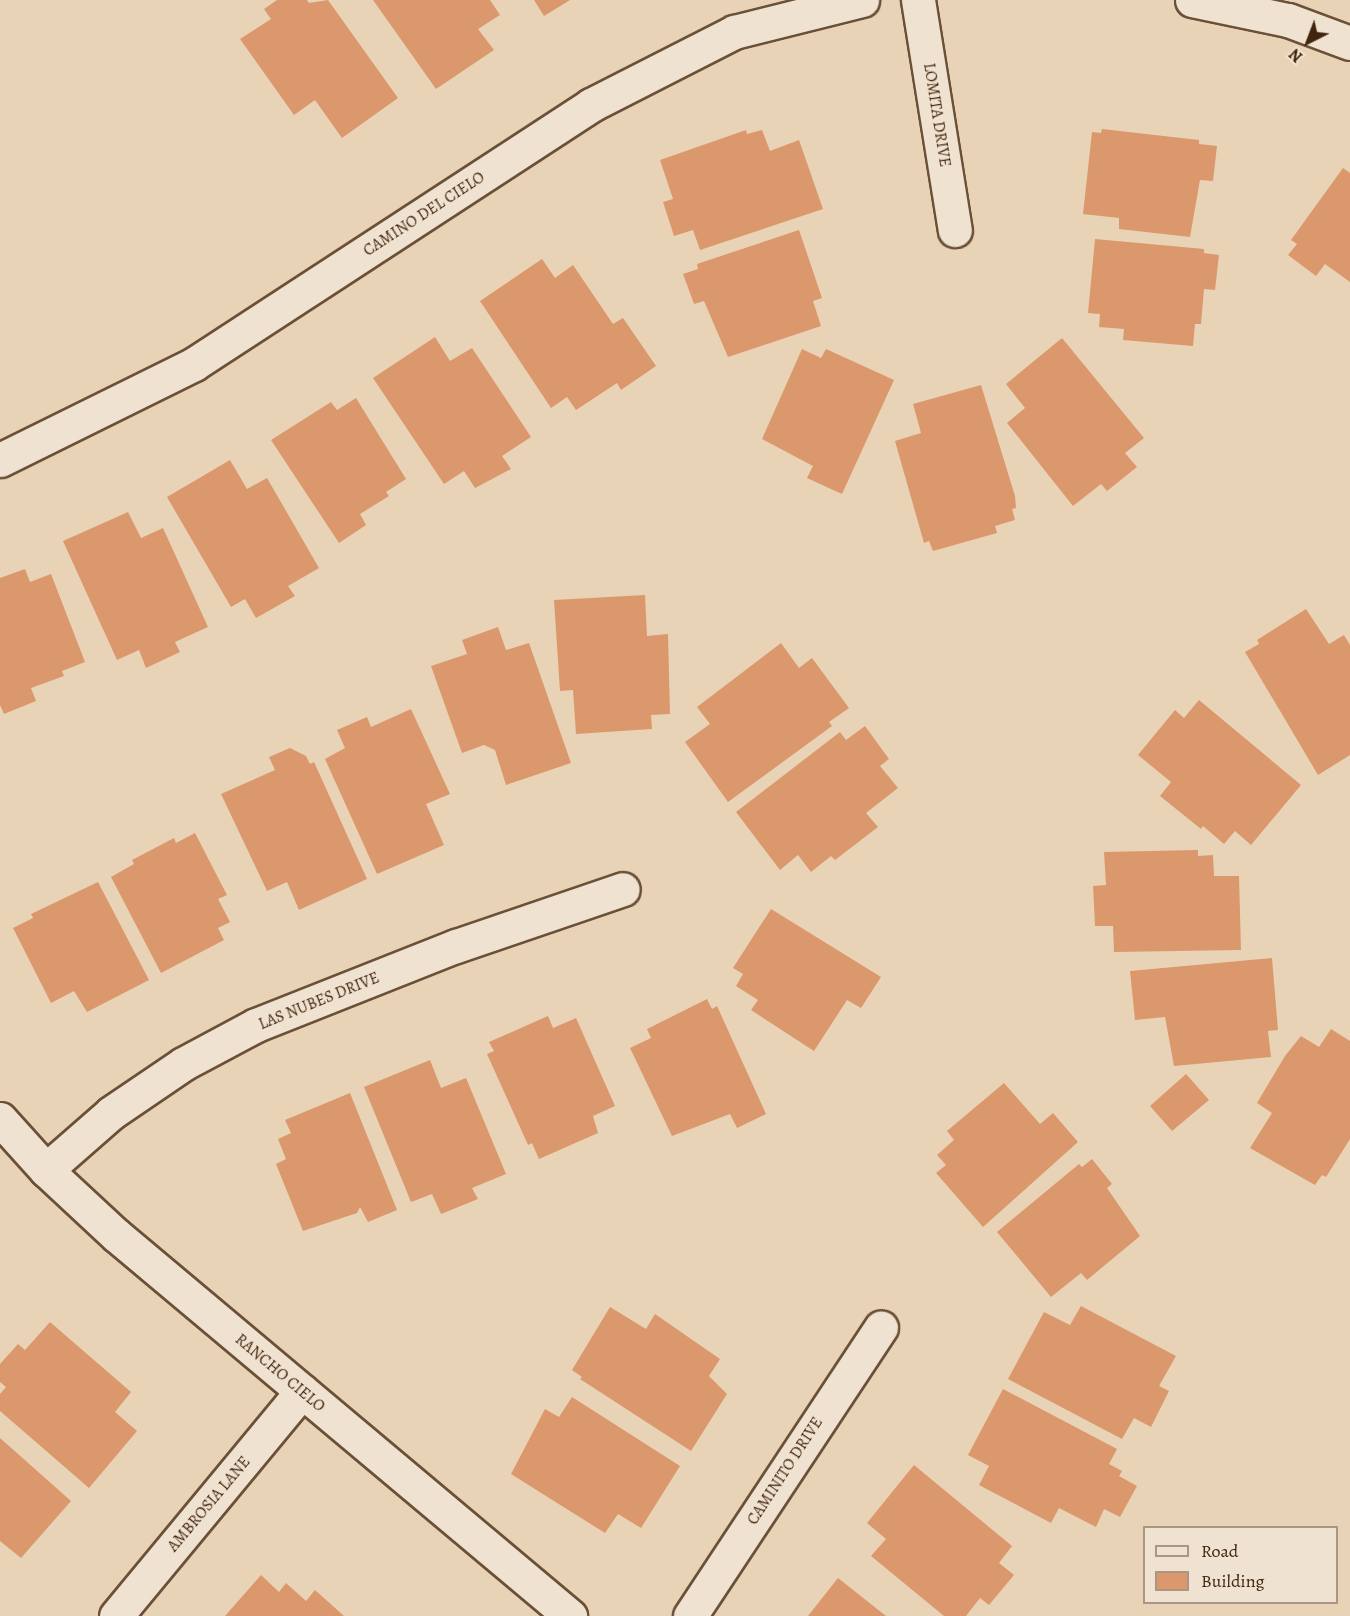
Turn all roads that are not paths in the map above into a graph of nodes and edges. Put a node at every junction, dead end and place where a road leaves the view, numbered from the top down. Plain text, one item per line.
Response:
1 (862, 0) edge
2 (918, 0) edge
3 (1192, 0) edge
4 (1350, 43) edge
5 (955, 230) dead end
6 (0, 460) edge
7 (623, 889) dead end
8 (0, 1119) edge
9 (46, 1170) junction
10 (881, 1327) dead end
11 (302, 1391) junction
12 (116, 1616) edge
13 (570, 1616) edge
14 (690, 1616) edge

1 - 6 street, CAMINO DEL CIELO
2 - 5 street, LOMITA DRIVE
3 - 4 street
7 - 9 street, LAS NUBES DRIVE
8 - 9 street, RANCHO CIELO
9 - 11 street, RANCHO CIELO
10 - 14 street, CAMINITO DRIVE
11 - 12 street, AMBROSIA LANE
11 - 13 street, RANCHO CIELO

